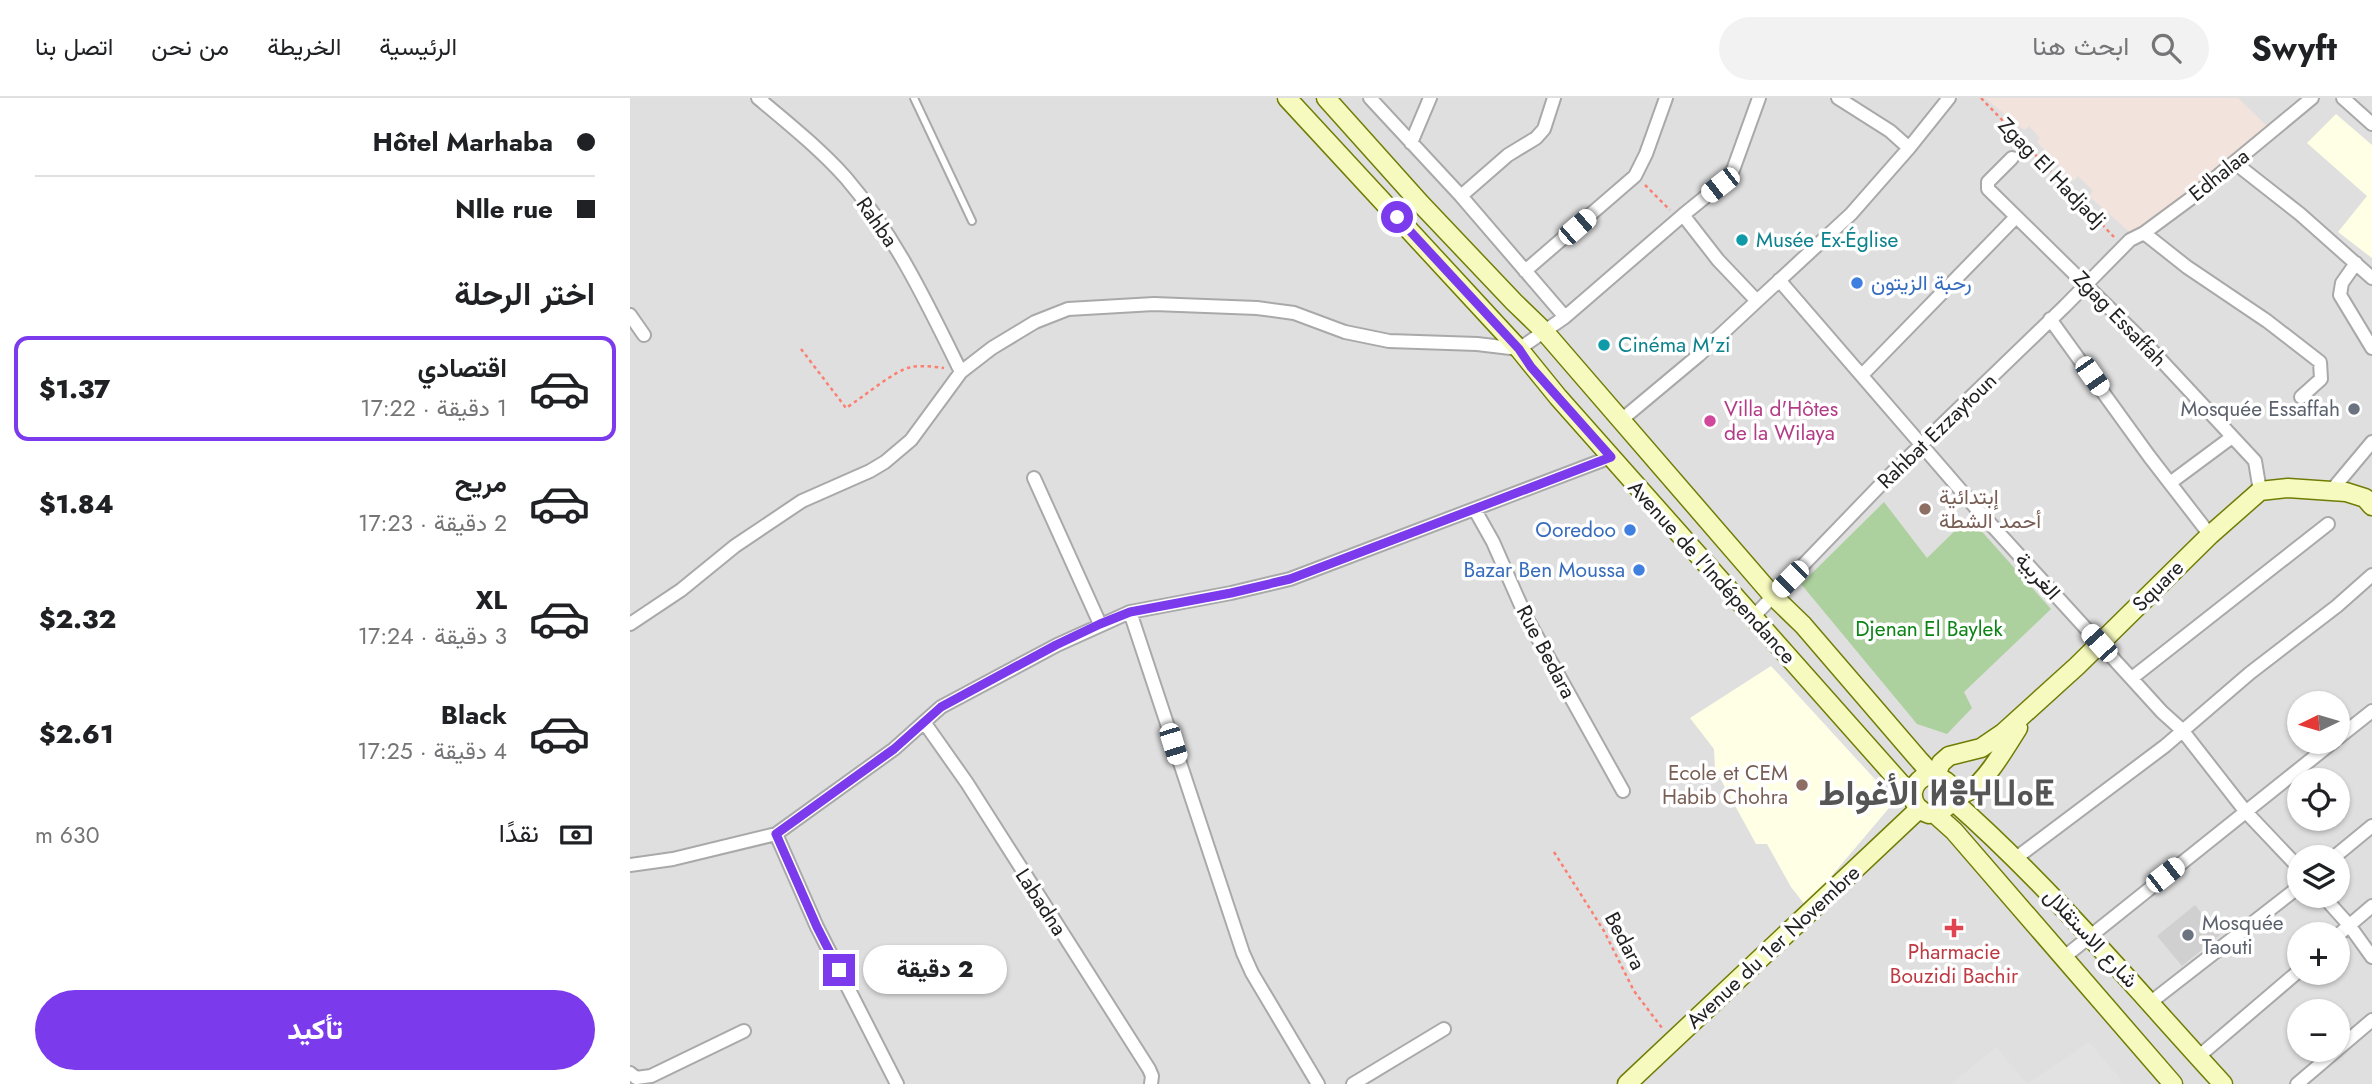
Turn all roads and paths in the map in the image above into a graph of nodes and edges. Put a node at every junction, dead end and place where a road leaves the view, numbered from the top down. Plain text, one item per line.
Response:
1 (758, 98) edge
2 (914, 98) edge
3 (1287, 98) edge
4 (1326, 98) edge
5 (1370, 98) edge
6 (1430, 98) edge
7 (1554, 98) edge
8 (1666, 98) edge
9 (1759, 98) edge
10 (1838, 98) edge
11 (1949, 98) edge
12 (1981, 98) edge
13 (2312, 98) edge
14 (2343, 98) edge
15 (2372, 124) edge
16 (1411, 143) junction
17 (1909, 148) junction
18 (2012, 158) dead end
19 (2235, 163) junction
20 (1635, 176) junction
21 (1461, 197) junction
22 (1680, 217) junction
23 (2016, 217) junction
24 (972, 221) dead end
25 (2144, 233) junction
26 (2123, 247) junction
27 (2356, 263) junction
28 (1525, 271) junction
29 (2372, 278) edge
30 (1779, 280) junction
31 (2086, 285) junction
32 (1757, 301) junction
33 (630, 315) edge
34 (1565, 317) junction
35 (2050, 319) junction
36 (1544, 331) junction
37 (644, 335) dead end
38 (2372, 347) edge
39 (801, 349) dead end
40 (1519, 349) junction
41 (961, 372) junction
42 (1862, 375) junction
43 (2301, 397) dead end
44 (1620, 421) junction
45 (2232, 437) junction
46 (2372, 442) edge
47 (1923, 446) junction
48 (1611, 457) junction
49 (1034, 478) dead end
50 (2170, 483) junction
51 (2260, 491) junction
52 (2331, 491) junction
53 (2372, 506) edge
54 (1475, 510) junction
55 (2328, 524) dead end
56 (2210, 535) junction
57 (2372, 575) edge
58 (1773, 596) junction
59 (1130, 612) junction
60 (1753, 617) junction
61 (630, 624) edge
62 (1100, 624) junction
63 (2099, 643) junction
64 (2132, 678) junction
65 (2036, 702) junction
66 (2372, 711) edge
67 (924, 722) junction
68 (2350, 728) edge
69 (2182, 730) junction
70 (2318, 754) edge
71 (1935, 774) junction
72 (1623, 791) dead end
73 (1952, 797) junction
74 (1922, 806) junction
75 (2246, 811) junction
76 (2372, 825) edge
77 (776, 834) junction
78 (2348, 845) edge
79 (1555, 852) dead end
80 (2287, 855) edge
81 (2016, 858) junction
82 (630, 865) edge
83 (2287, 896) edge
84 (2372, 906) edge
85 (2334, 908) edge
86 (2346, 922) edge
87 (2350, 924) edge
88 (2350, 926) edge
89 (2090, 936) junction
90 (2372, 957) edge
91 (2063, 958) junction
92 (2287, 981) edge
93 (2151, 1002) junction
94 (2372, 1020) edge
95 (1444, 1029) dead end
96 (744, 1031) dead end
97 (2350, 1038) edge
98 (1672, 1042) junction
99 (2198, 1057) junction
100 (2322, 1062) edge
101 (630, 1073) edge
102 (897, 1084) edge
103 (1151, 1084) edge
104 (1318, 1084) edge
105 (1353, 1084) edge
106 (1628, 1084) edge
107 (2173, 1084) edge
108 (2223, 1084) edge
109 (2297, 1084) edge

1 - 41 street, Rahba
2 - 24 lane
3 - 40 main road, Avenue de l'Indépendance
4 - 36 main road, Avenue de l'Indépendance
5 - 16 street
6 - 16 street
7 - 21 street
8 - 20 street
9 - 22 street
10 - 17 street
11 - 17 street
12 - 26 path, Zgag El Hadjadj
13 - 19 street, Edhalaa
14 - 15 street
16 - 21 street
17 - 30 street
18 - 23 street, Zgag Essaffah
19 - 25 street, Edhalaa
19 - 27 street
20 - 22 path
20 - 28 street
21 - 28 street
22 - 32 street
22 - 34 street
23 - 31 street, Zgag Essaffah
23 - 42 street
25 - 26 street, Edhalaa
25 - 43 street
26 - 31 street, Rahbat Ezzaytoun
27 - 29 street
27 - 38 street
28 - 34 street
30 - 32 street
30 - 42 street, الغربية
31 - 35 street, Rahbat Ezzaytoun
31 - 45 street, Zgag Essaffah
32 - 44 street
33 - 37 street
34 - 36 street
35 - 47 street, Rahbat Ezzaytoun
35 - 50 street
36 - 40 street
36 - 44 main road, Avenue de l'Indépendance
39 - 41 path
40 - 41 street
40 - 48 main road, Avenue de l'Indépendance
41 - 61 street
42 - 47 street, الغربية
44 - 58 main road, Avenue de l'Indépendance
45 - 50 street
45 - 51 street, Zgag Essaffah
46 - 52 street
47 - 58 street, Rahbat Ezzaytoun
47 - 63 street, الغربية
48 - 54 street
48 - 60 main road, Avenue de l'Indépendance
49 - 62 street
50 - 56 street
51 - 52 main road
51 - 56 main road, Square
52 - 53 main road
54 - 59 street
54 - 72 street, Rue Bedara
55 - 64 street
56 - 63 main road, Square
57 - 69 street
58 - 60 street, Rahbat Ezzaytoun
58 - 71 main road, Avenue de l'Indépendance
59 - 62 street
59 - 104 street
60 - 74 main road, Avenue de l'Indépendance
62 - 67 street
63 - 64 street, الغربية
63 - 65 main road, Square
64 - 69 street, الغربية
65 - 71 main road
65 - 73 main road
66 - 68 street
67 - 77 street
67 - 103 street, Labadna
69 - 75 street, الغربية
69 - 81 street
70 - 75 street
71 - 73 main road
71 - 74 main road
73 - 74 main road
73 - 81 main road, شارع الاستقلال
74 - 91 main road, Avenue de l'Indépendance
74 - 98 main road, Avenue du 1er Novembre
75 - 80 street, الغربية
75 - 89 street
76 - 78 street
77 - 82 street
77 - 102 street
79 - 98 path, Bedara
81 - 89 main road, شارع الاستقلال
83 - 93 street
84 - 87 street
85 - 86 street
88 - 90 street
89 - 91 street
89 - 93 main road, شارع الاستقلال
91 - 107 main road, Avenue de l'Indépendance
92 - 99 street
93 - 99 main road, شارع الاستقلال
94 - 97 street
95 - 105 street
96 - 101 street
98 - 106 main road, Avenue du 1er Novembre
99 - 108 main road, شارع الاستقلال
100 - 109 street

